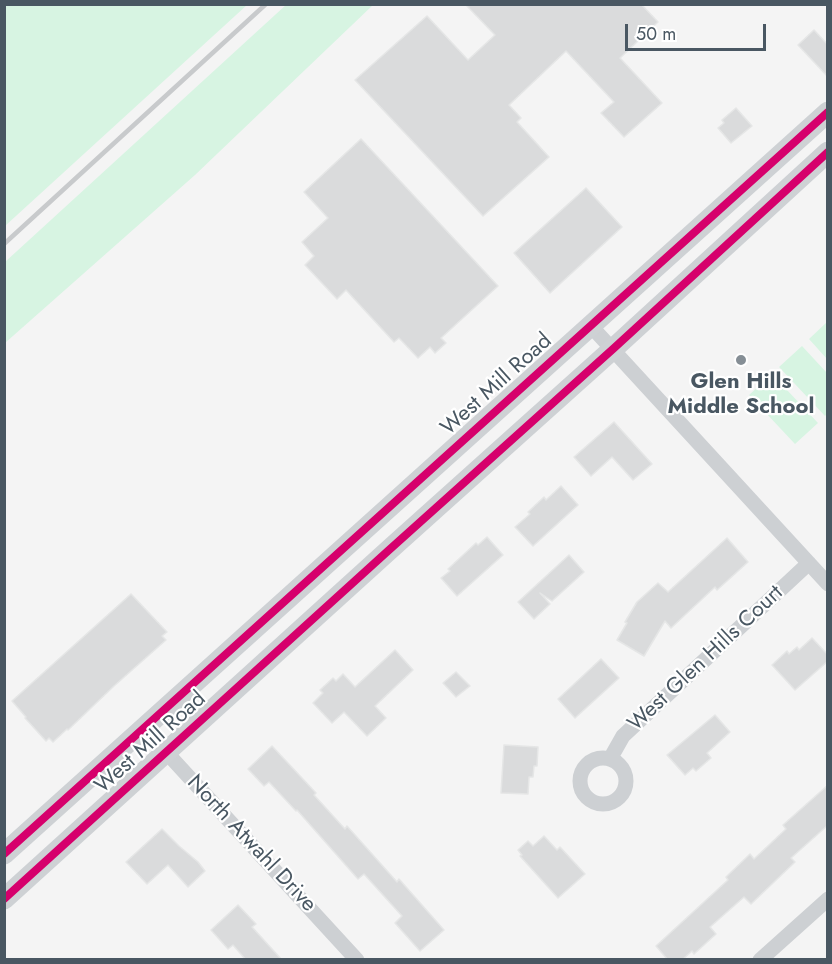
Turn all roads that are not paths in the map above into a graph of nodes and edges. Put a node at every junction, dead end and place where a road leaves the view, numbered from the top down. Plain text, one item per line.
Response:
1 (828, 112) edge
2 (828, 152) edge
3 (590, 325) junction
4 (613, 349) junction
5 (809, 563) junction
6 (828, 584) edge
7 (144, 728) junction
8 (167, 752) junction
9 (610, 759) dead end
10 (4, 854) edge
11 (4, 899) edge
12 (828, 899) edge
13 (357, 960) edge
14 (760, 960) edge

1 - 3 main road, West Mill Road
2 - 4 main road, West Mill Road
3 - 4 street
3 - 7 main road, West Mill Road
4 - 5 street
4 - 8 main road, West Mill Road
5 - 6 street
5 - 9 street, West Glen Hills Court
7 - 8 street, North Atwahl Drive
7 - 10 main road, West Mill Road
8 - 11 main road, West Mill Road
8 - 13 street, North Atwahl Drive
12 - 14 street

